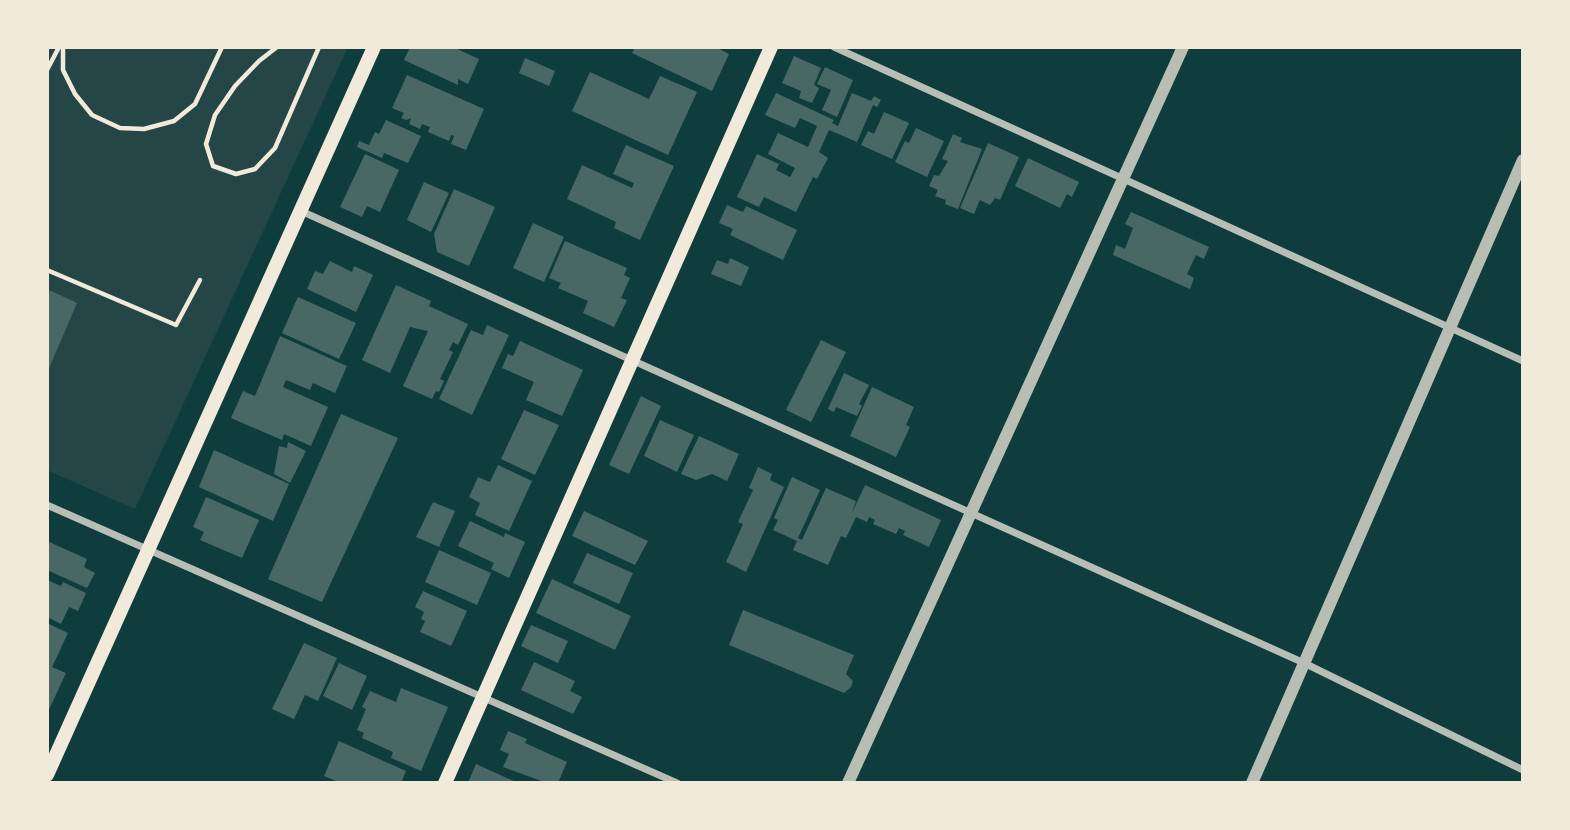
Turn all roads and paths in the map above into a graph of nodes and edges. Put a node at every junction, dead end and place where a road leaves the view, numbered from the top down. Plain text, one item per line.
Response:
1 (61, 47) edge
2 (222, 47) edge
3 (277, 47) edge
4 (319, 47) edge
5 (374, 47) edge
6 (771, 47) edge
7 (834, 47) edge
8 (1182, 47) edge
9 (47, 69) edge
10 (1523, 160) edge
11 (1122, 179) junction
12 (301, 211) junction
13 (47, 270) edge
14 (200, 280) dead end
15 (1450, 328) junction
16 (632, 360) junction
17 (1523, 361) edge
18 (47, 505) edge
19 (971, 512) junction
20 (148, 550) junction
21 (1304, 663) junction
22 (482, 698) junction
23 (1523, 769) edge
24 (47, 775) edge
25 (445, 783) edge
26 (677, 783) edge
27 (848, 783) edge
28 (1252, 783) edge

1 - 2 path
1 - 9 path
3 - 4 path
5 - 12 main road
6 - 16 main road
7 - 11 street
8 - 11 street
10 - 15 street
11 - 15 street
11 - 19 street
12 - 16 street
12 - 20 main road
13 - 14 path
15 - 17 street
15 - 21 street
16 - 19 street
16 - 22 main road
18 - 20 street
19 - 21 street
19 - 27 street
20 - 22 street
20 - 24 main road
21 - 23 street
21 - 28 street
22 - 25 main road
22 - 26 street

